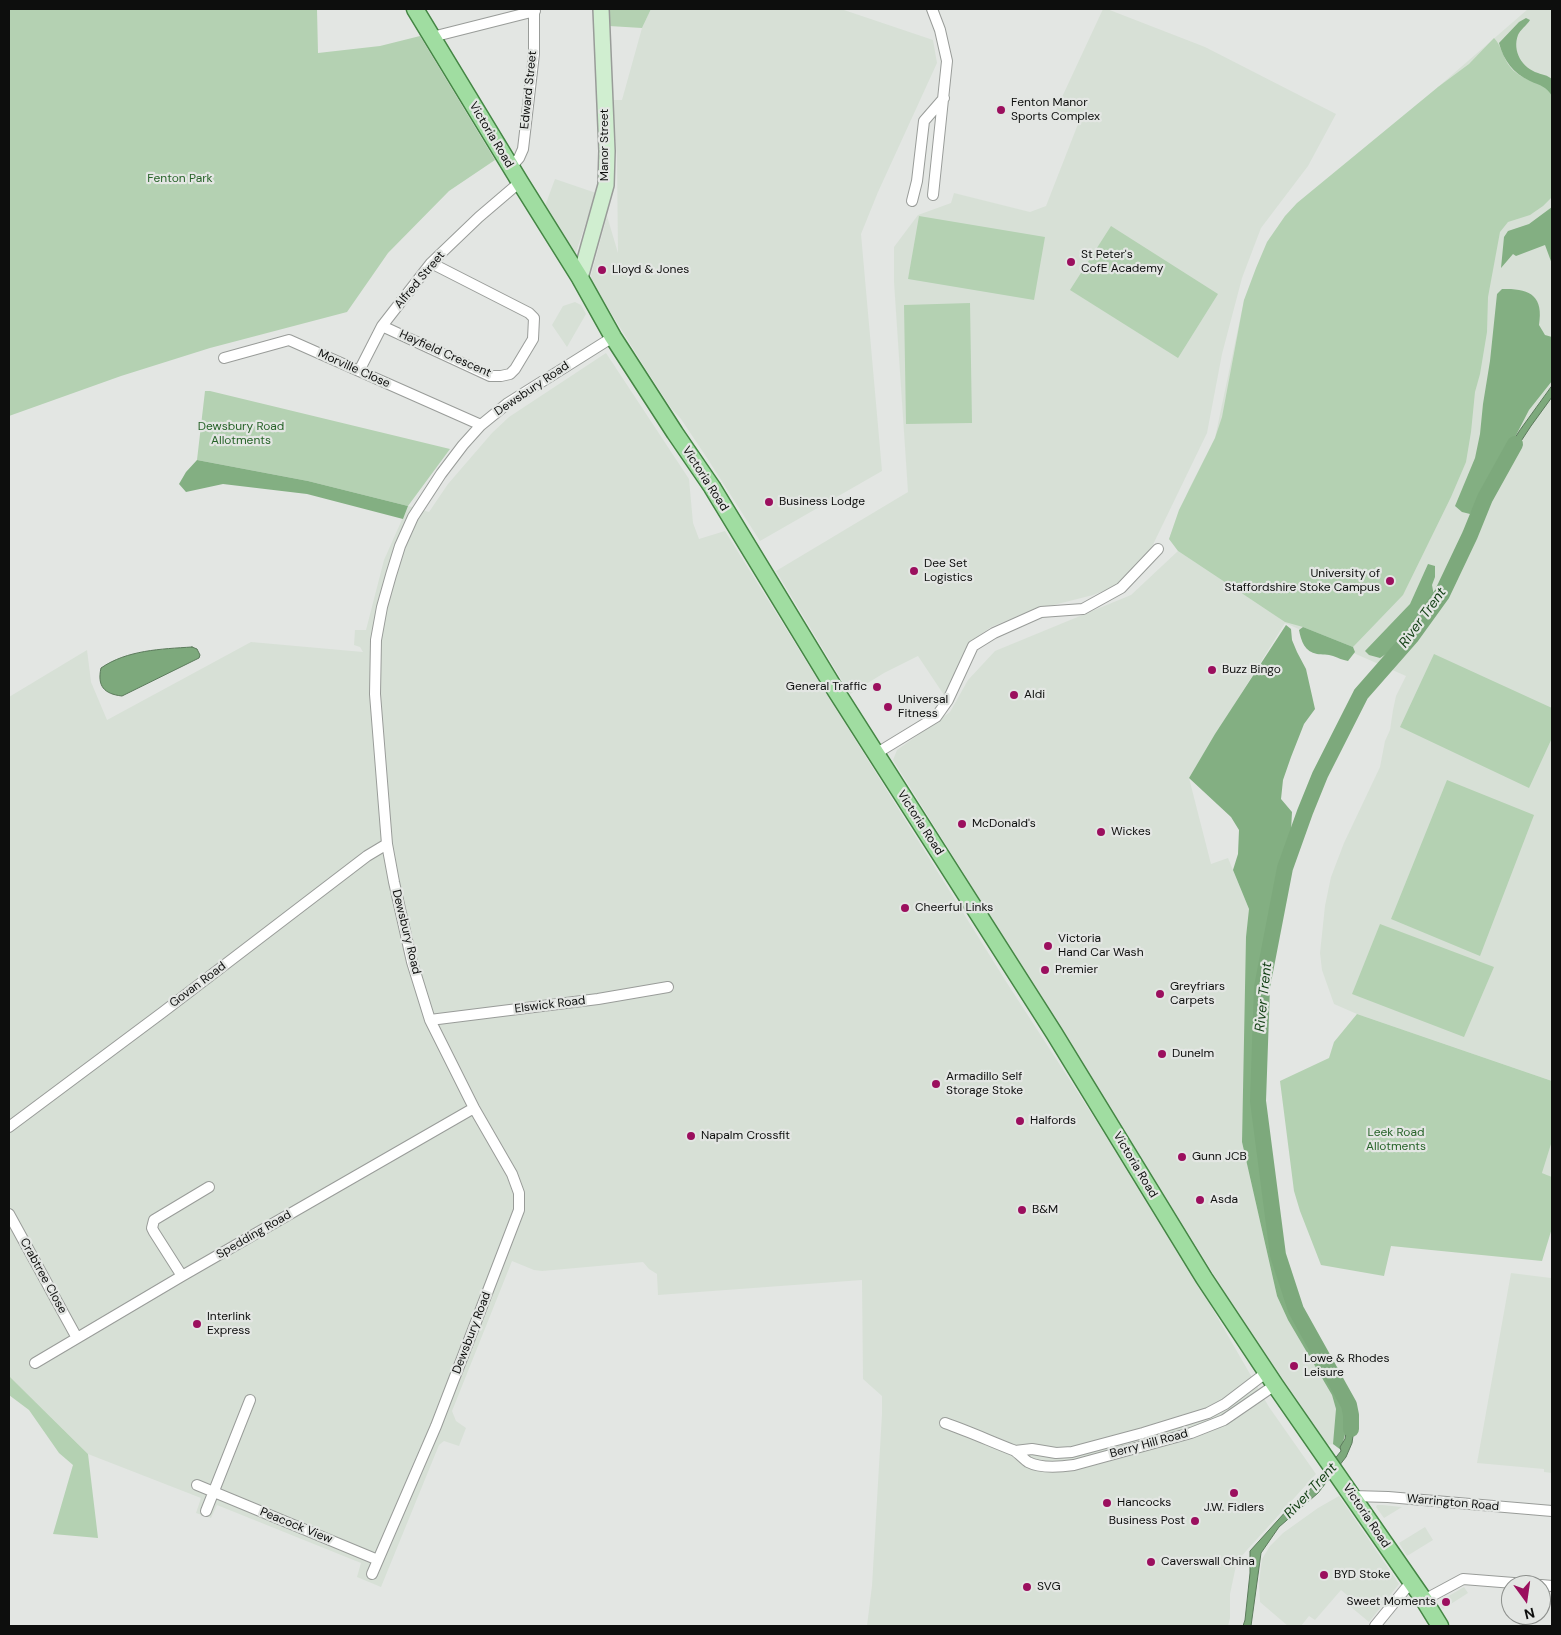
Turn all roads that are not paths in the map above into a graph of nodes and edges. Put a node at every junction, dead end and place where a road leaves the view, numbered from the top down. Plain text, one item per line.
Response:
1 (415, 9) edge
2 (601, 9) edge
3 (932, 9) edge
4 (535, 10) edge
5 (432, 37) junction
6 (944, 98) junction
7 (510, 167) junction
8 (520, 182) junction
9 (933, 195) dead end
10 (912, 201) dead end
11 (431, 263) junction
12 (580, 278) junction
13 (382, 326) junction
14 (613, 337) junction
15 (224, 358) dead end
16 (359, 371) junction
17 (476, 424) junction
18 (1158, 549) dead end
19 (877, 754) junction
20 (387, 844) junction
21 (668, 987) dead end
22 (430, 1020) junction
23 (474, 1108) junction
24 (9, 1126) edge
25 (209, 1187) dead end
26 (9, 1214) edge
27 (182, 1276) junction
28 (77, 1338) junction
29 (35, 1363) dead end
30 (1271, 1379) junction
31 (250, 1400) dead end
32 (945, 1423) dead end
33 (1015, 1451) junction
34 (197, 1484) dead end
35 (214, 1492) junction
36 (1353, 1496) junction
37 (206, 1511) dead end
38 (1552, 1511) edge
39 (378, 1560) junction
40 (372, 1574) dead end
41 (1411, 1582) junction
42 (1501, 1582) edge
43 (1424, 1600) junction
44 (1375, 1626) edge
45 (1440, 1626) edge

1 - 5 main road, Victoria Road
2 - 12 street, Manor Street
3 - 6 street
4 - 5 street
4 - 7 street, Edward Street
5 - 7 main road, Victoria Road
6 - 9 street
6 - 10 street
7 - 8 main road, Victoria Road
8 - 11 street, Alfred Street
8 - 12 main road, Victoria Road
11 - 13 street, Alfred Street
11 - 13 street, Hayfield Crescent
12 - 14 main road, Victoria Road
13 - 16 street, Alfred Street
14 - 17 street, Dewsbury Road
14 - 19 main road, Victoria Road
15 - 16 street, Morville Close
16 - 17 street, Morville Close
17 - 20 street, Dewsbury Road
18 - 19 street
19 - 30 main road, Victoria Road
20 - 22 street, Dewsbury Road
20 - 24 street, Govan Road
21 - 22 street, Elswick Road
22 - 23 street, Dewsbury Road
23 - 27 street, Spedding Road
23 - 39 street, Dewsbury Road
25 - 27 street
26 - 28 street, Crabtree Close
27 - 28 street, Spedding Road
28 - 29 street, Spedding Road
30 - 33 street, Berry Hill Road
30 - 33 street, Berry Hill Road
30 - 36 main road, Victoria Road
31 - 35 street
32 - 33 street, Berry Hill Road
34 - 35 street, Peacock View
35 - 37 street
35 - 39 street, Peacock View
36 - 38 street, Warrington Road
36 - 41 main road, Victoria Road
39 - 40 street, Dewsbury Road
41 - 43 main road, Victoria Road
41 - 44 street
42 - 43 street
43 - 45 main road, Victoria Road

